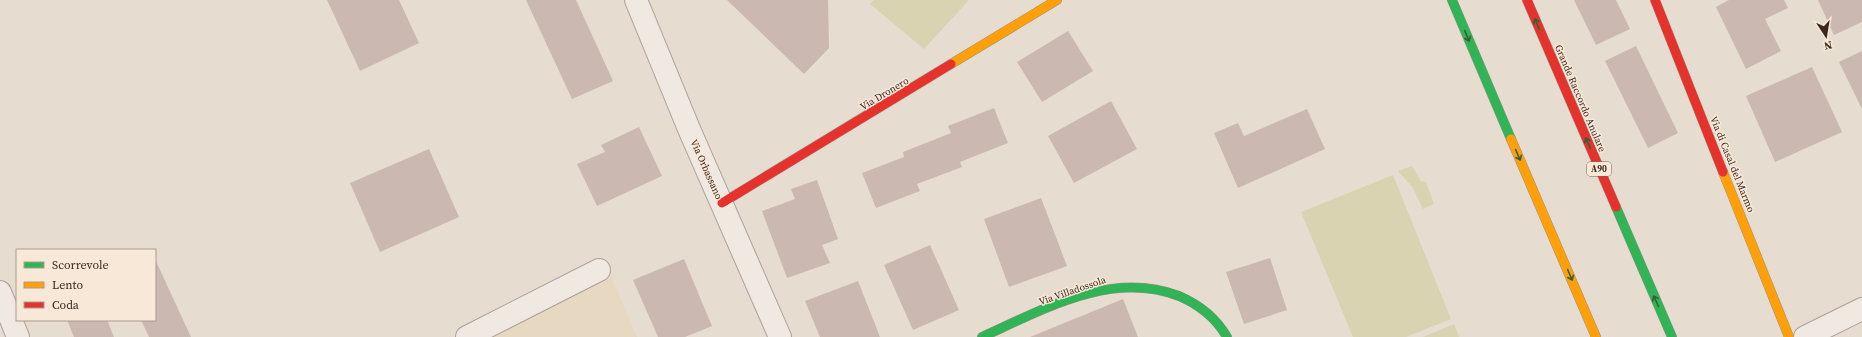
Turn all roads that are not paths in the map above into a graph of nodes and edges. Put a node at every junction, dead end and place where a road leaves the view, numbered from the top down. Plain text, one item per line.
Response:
1 (636, 0) edge
2 (1057, 0) edge
3 (1452, 0) edge
4 (1527, 0) edge
5 (1655, 0) edge
6 (722, 203) junction
7 (599, 270) dead end
8 (0, 292) edge
9 (1862, 309) edge
10 (18, 337) edge
11 (467, 337) edge
12 (780, 337) edge
13 (982, 337) edge
14 (1227, 337) edge
15 (1596, 337) edge
16 (1672, 337) edge
17 (1789, 337) edge
18 (1805, 337) edge

1 - 6 street, Via Orbassano
2 - 6 main road, Via Dronero
3 -> 15 main road
16 -> 4 main road, Grande Raccordo Anulare / A90
5 - 17 main road, Via di Casal del Marmo
6 - 12 street, Via Orbassano
7 - 11 street
8 - 10 street
9 - 18 street
13 - 14 main road, Via Villadossola

